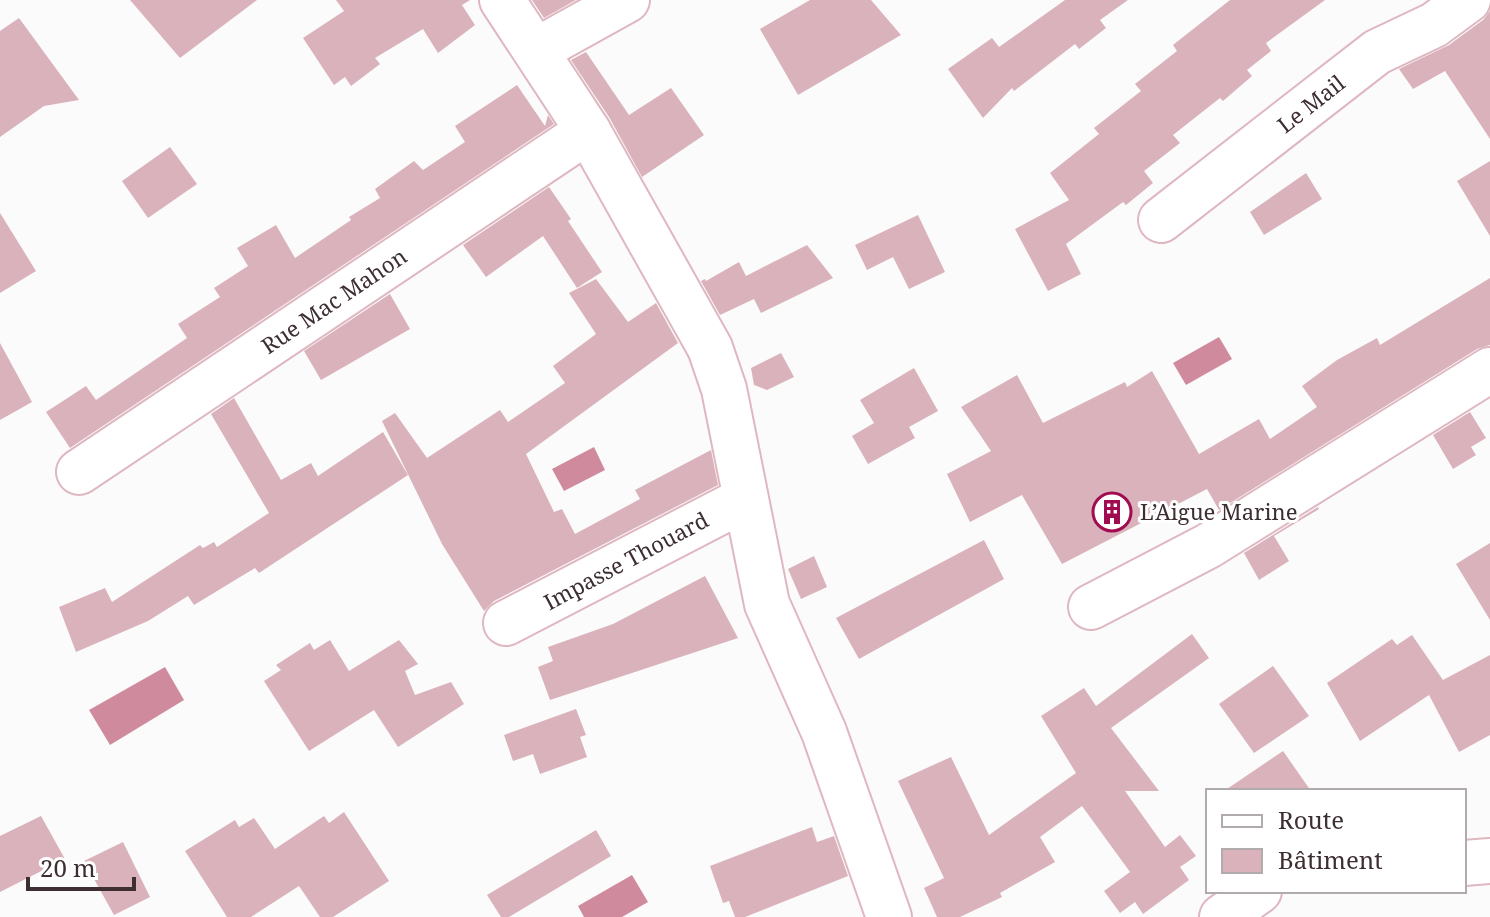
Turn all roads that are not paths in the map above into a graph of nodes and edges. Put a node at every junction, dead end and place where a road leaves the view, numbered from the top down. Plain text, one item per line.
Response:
1 (502, 0) edge
2 (627, 0) edge
3 (1468, 0) edge
4 (537, 50) junction
5 (588, 131) junction
6 (1161, 220) dead end
7 (1490, 370) edge
8 (79, 472) dead end
9 (745, 499) junction
10 (1091, 607) dead end
11 (506, 623) dead end
12 (1490, 861) edge
13 (1466, 863) edge
14 (1256, 893) edge
15 (889, 917) edge
16 (1222, 917) edge

1 - 4 street
2 - 4 street
3 - 6 street, Le Mail
4 - 5 street
5 - 8 street, Rue Mac Mahon
5 - 9 street
7 - 10 street
9 - 11 street, Impasse Thouard
9 - 15 street
12 - 13 street
14 - 16 street

